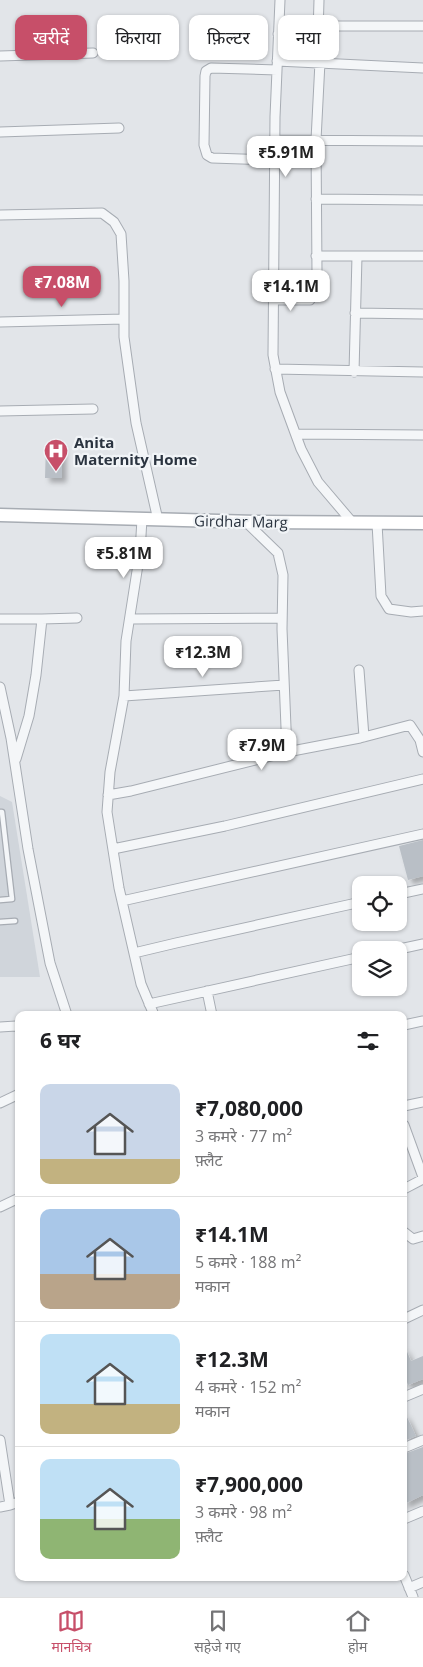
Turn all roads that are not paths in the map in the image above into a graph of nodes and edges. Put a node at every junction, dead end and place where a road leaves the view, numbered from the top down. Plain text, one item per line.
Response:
1 (280, 0) edge
2 (319, 0) edge
3 (279, 15) edge
4 (318, 15) edge
5 (423, 26) edge
6 (339, 29) edge
7 (278, 34) edge
8 (93, 53) dead end
9 (0, 56) edge
10 (320, 62) junction
11 (277, 66) junction
12 (423, 68) edge
13 (120, 128) dead end
14 (0, 132) edge
15 (275, 140) junction
16 (316, 140) junction
17 (423, 141) edge
18 (275, 160) junction
19 (316, 199) junction
20 (423, 200) edge
21 (0, 215) edge
22 (316, 256) junction
23 (357, 256) junction
24 (423, 256) edge
25 (317, 273) dead end
26 (273, 300) junction
27 (310, 300) dead end
28 (355, 313) junction
29 (423, 314) edge
30 (124, 319) junction
31 (0, 322) edge
32 (276, 369) junction
33 (354, 372) junction
34 (423, 372) edge
35 (93, 409) dead end
36 (0, 411) edge
37 (296, 434) junction
38 (423, 435) edge
39 (0, 515) edge
40 (142, 519) junction
41 (158, 520) junction
42 (251, 522) junction
43 (352, 522) junction
44 (377, 523) junction
45 (423, 523) edge
46 (423, 611) edge
47 (76, 618) dead end
48 (282, 618) junction
49 (42, 619) junction
50 (130, 619) junction
51 (0, 620) edge
52 (360, 670) dead end
53 (284, 685) junction
54 (0, 687) edge
55 (124, 696) junction
56 (364, 737) junction
57 (287, 752) junction
58 (423, 752) edge
59 (15, 762) junction
60 (423, 779) edge
61 (108, 796) junction
62 (0, 812) edge
63 (423, 834) edge
64 (113, 849) junction
65 (423, 889) edge
66 (407, 892) edge
67 (0, 900) edge
68 (122, 902) junction
69 (352, 904) edge
70 (15, 921) dead end
71 (0, 922) edge
72 (423, 944) edge
73 (407, 947) edge
74 (134, 953) junction
75 (352, 959) edge
76 (207, 991) junction
77 (149, 1004) junction
78 (66, 1011) edge
79 (152, 1011) edge
80 (211, 1011) edge
81 (423, 1021) edge
82 (407, 1024) edge
83 (15, 1026) edge
84 (0, 1027) edge
85 (15, 1096) edge
86 (423, 1102) edge
87 (0, 1103) edge
88 (407, 1105) edge
89 (407, 1133) edge
90 (423, 1178) edge
91 (407, 1187) edge
92 (15, 1200) edge
93 (0, 1207) edge
94 (407, 1234) edge
95 (423, 1236) edge
96 (423, 1310) edge
97 (407, 1318) edge
98 (423, 1389) edge
99 (407, 1396) edge
100 (0, 1440) edge
101 (423, 1440) edge
102 (407, 1447) edge
103 (14, 1504) edge
104 (0, 1507) edge
105 (423, 1511) edge
106 (407, 1518) edge
107 (406, 1581) edge
108 (423, 1582) edge
109 (411, 1593) edge

1 - 3 street
2 - 4 street
5 - 6 street
7 - 11 street
8 - 9 street
10 - 11 street
10 - 12 street
10 - 16 street
11 - 15 street
11 - 18 street
13 - 14 street
15 - 16 street
15 - 18 street
16 - 17 street
16 - 19 street
18 - 26 street
19 - 20 street
19 - 22 street
21 - 30 street
22 - 23 street
22 - 25 street
23 - 24 street
23 - 28 street
26 - 27 street
26 - 32 street
28 - 29 street
28 - 33 street
30 - 31 street
30 - 41 street
32 - 33 street
32 - 37 street
33 - 34 street
35 - 36 street
37 - 38 street
37 - 43 street
39 - 40 street, Girdhar Marg
40 - 41 street, Girdhar Marg
40 - 50 street
41 - 42 street, Girdhar Marg
42 - 43 street, Girdhar Marg
42 - 48 street
43 - 44 street, Girdhar Marg
44 - 45 street, Girdhar Marg
44 - 46 street
47 - 49 street
48 - 50 street
48 - 53 street
49 - 51 street
49 - 59 street
50 - 55 street
52 - 56 street
53 - 55 street
53 - 57 street
54 - 59 street
55 - 61 street
56 - 57 street
56 - 58 street
57 - 61 street
59 - 78 street
60 - 64 street
61 - 64 street
62 - 67 lane
63 - 68 street
64 - 68 street
65 - 66 street
68 - 74 street
69 - 74 street
70 - 71 lane
72 - 73 street
74 - 77 street
75 - 76 street
76 - 77 street
76 - 80 street
77 - 79 street
81 - 82 street
83 - 84 street
85 - 87 street
86 - 88 street
89 - 90 street
90 - 91 street
92 - 93 street
94 - 95 street
96 - 97 street
98 - 99 street
100 - 103 street
101 - 102 street
103 - 104 street
105 - 106 street
107 - 109 street
108 - 109 street

